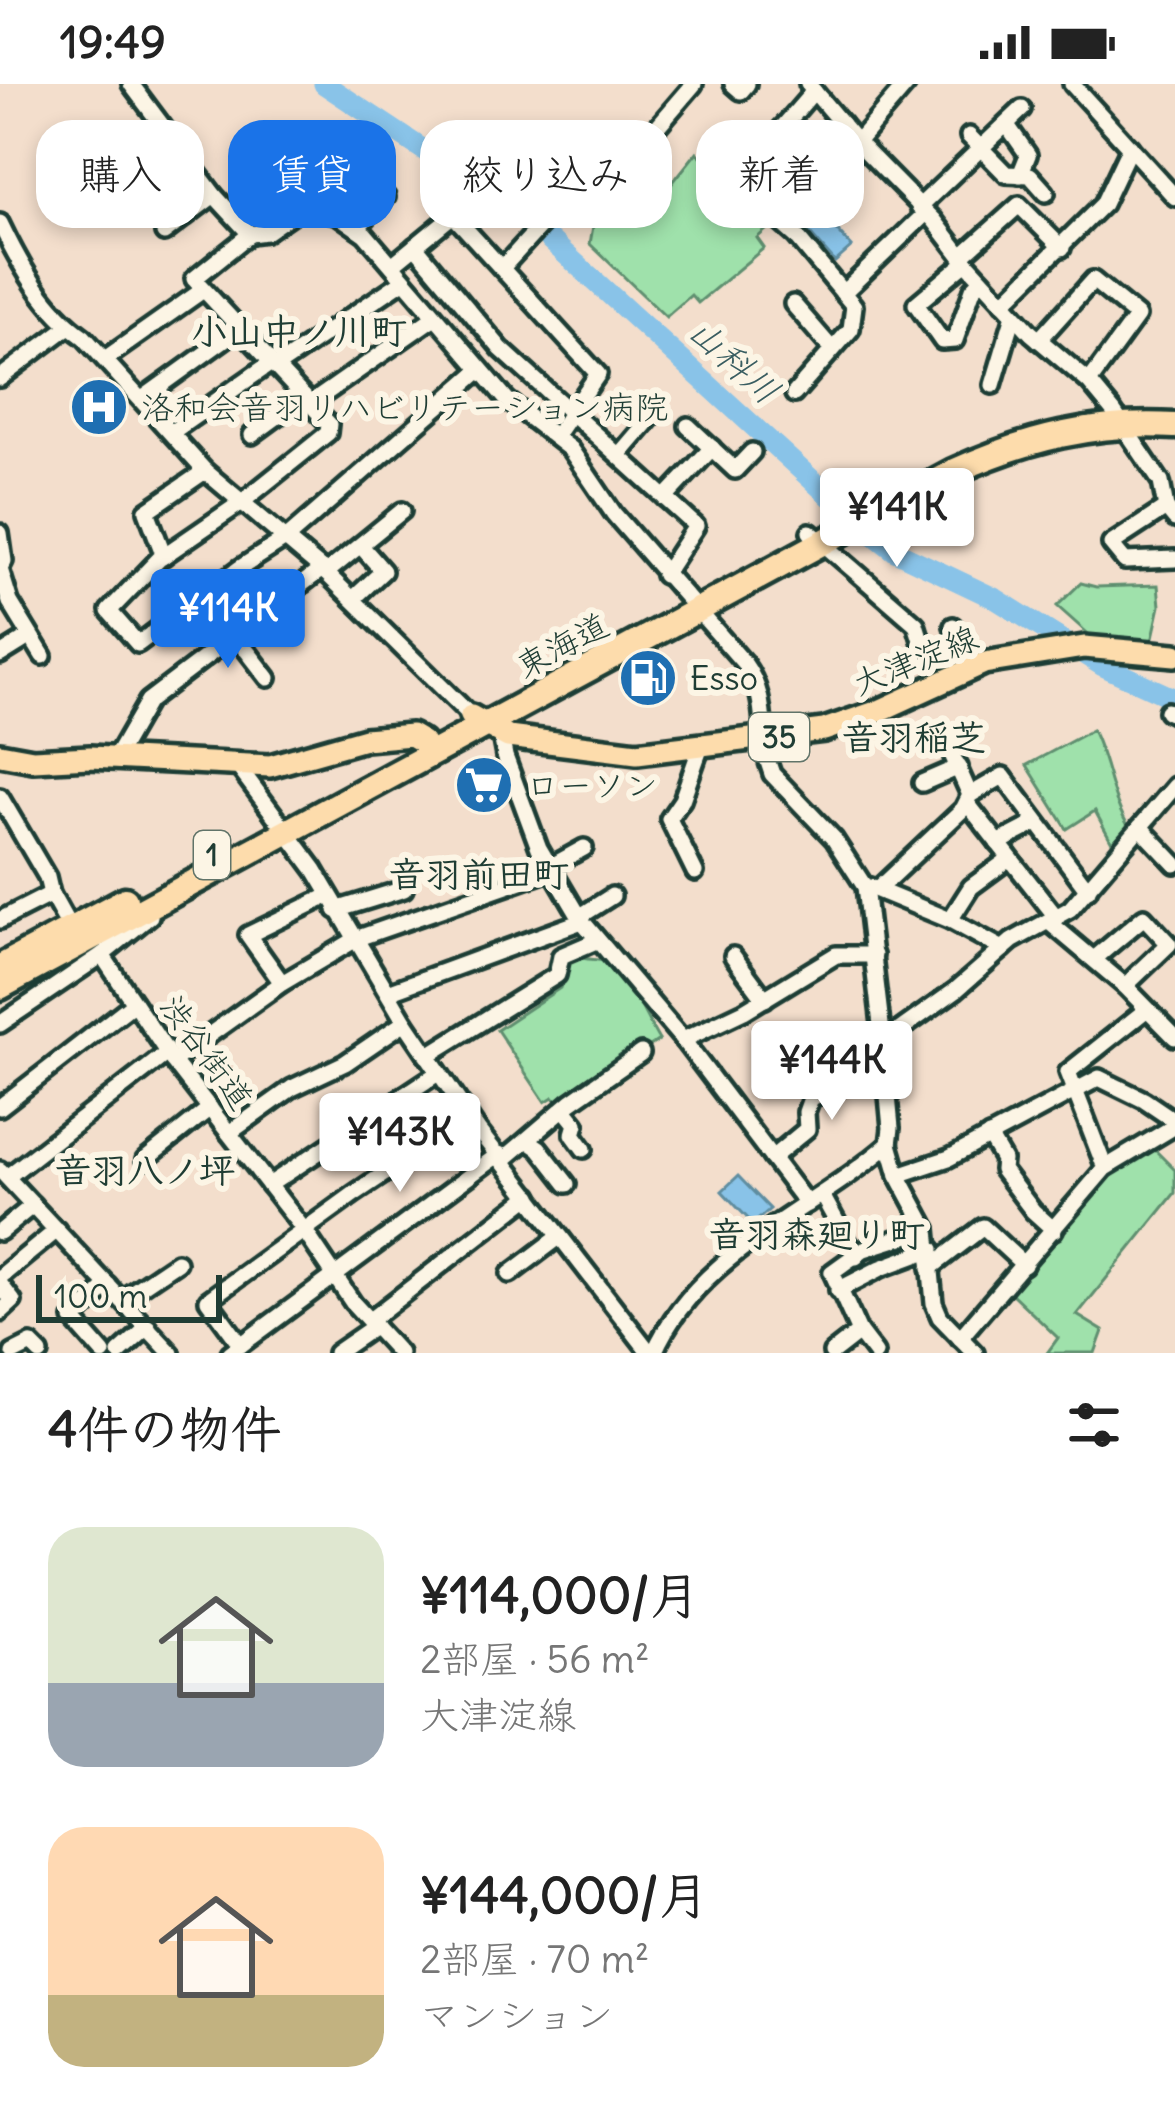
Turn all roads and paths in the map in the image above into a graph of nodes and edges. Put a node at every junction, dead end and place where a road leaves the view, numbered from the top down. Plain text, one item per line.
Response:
1 (131, 84) edge
2 (694, 84) edge
3 (733, 84) edge
4 (747, 84) edge
5 (908, 84) edge
6 (1072, 84) edge
7 (811, 87) edge
8 (1022, 110) dead end
9 (788, 120) edge
10 (839, 120) edge
11 (1006, 125) junction
12 (864, 134) edge
13 (969, 136) dead end
14 (1130, 147) junction
15 (864, 149) edge
16 (982, 150) junction
17 (1020, 175) junction
18 (1046, 193) dead end
19 (214, 195) junction
20 (1175, 196) edge
21 (922, 211) junction
22 (0, 223) edge
23 (272, 228) edge
24 (357, 228) edge
25 (787, 228) edge
26 (164, 233) dead end
27 (250, 234) junction
28 (415, 246) junction
29 (1062, 248) junction
30 (964, 259) junction
31 (392, 266) junction
32 (502, 268) junction
33 (403, 280) junction
34 (982, 280) junction
35 (203, 290) junction
36 (843, 293) junction
37 (794, 304) dead end
38 (1009, 309) junction
39 (434, 318) junction
40 (69, 326) junction
41 (239, 328) junction
42 (1039, 340) junction
43 (831, 349) junction
44 (105, 359) junction
45 (273, 365) junction
46 (480, 370) junction
47 (0, 378) edge
48 (1089, 382) junction
49 (993, 386) dead end
50 (794, 394) dead end
51 (142, 399) junction
52 (307, 401) junction
53 (570, 411) junction
54 (1175, 411) edge
55 (655, 414) dead end
56 (1119, 418) junction
57 (688, 426) dead end
58 (1175, 426) edge
59 (172, 432) junction
60 (252, 435) dead end
61 (556, 435) junction
62 (712, 448) junction
63 (752, 452) dead end
64 (619, 455) junction
65 (205, 470) junction
66 (665, 498) junction
67 (242, 502) junction
68 (402, 511) dead end
69 (1171, 514) edge
70 (0, 533) edge
71 (816, 537) junction
72 (287, 538) junction
73 (362, 547) junction
74 (164, 556) junction
75 (1175, 559) edge
76 (0, 568) edge
77 (324, 571) junction
78 (664, 575) junction
79 (353, 599) junction
80 (693, 606) junction
81 (952, 626) dead end
82 (234, 634) junction
83 (29, 637) junction
84 (924, 650) dead end
85 (1175, 655) edge
86 (0, 656) edge
87 (43, 656) dead end
88 (968, 669) junction
89 (268, 678) dead end
90 (485, 726) junction
91 (766, 739) junction
92 (946, 741) dead end
93 (701, 746) junction
94 (426, 748) junction
95 (0, 754) edge
96 (115, 760) junction
97 (237, 765) junction
98 (958, 767) junction
99 (922, 783) dead end
100 (1175, 786) edge
101 (968, 799) junction
102 (2, 804) edge
103 (1036, 824) junction
104 (280, 826) junction
105 (1140, 827) junction
106 (998, 843) junction
107 (584, 848) dead end
108 (1009, 859) junction
109 (1175, 864) edge
110 (549, 870) junction
111 (695, 872) dead end
112 (202, 879) junction
113 (872, 887) junction
114 (404, 889) dead end
115 (1088, 890) junction
116 (51, 893) junction
117 (612, 896) dead end
118 (332, 903) junction
119 (580, 919) junction
120 (0, 920) edge
121 (950, 920) junction
122 (1053, 920) junction
123 (65, 930) junction
124 (358, 938) junction
125 (596, 941) junction
126 (1003, 949) junction
127 (102, 955) junction
128 (874, 955) junction
129 (0, 956) edge
130 (733, 956) dead end
131 (1094, 958) junction
132 (0, 967) edge
133 (282, 983) junction
134 (1125, 986) junction
135 (0, 987) edge
136 (388, 992) junction
137 (765, 998) junction
138 (134, 1003) junction
139 (1146, 1010) junction
140 (405, 1022) junction
141 (0, 1024) edge
142 (1175, 1037) edge
143 (682, 1040) junction
144 (883, 1042) junction
145 (641, 1053) dead end
146 (427, 1056) junction
147 (170, 1057) junction
148 (886, 1069) junction
149 (438, 1073) junction
150 (1074, 1089) junction
151 (0, 1107) edge
152 (210, 1108) junction
153 (564, 1109) junction
154 (469, 1117) junction
155 (1175, 1124) edge
156 (230, 1132) junction
157 (988, 1136) junction
158 (527, 1140) junction
159 (889, 1144) junction
160 (584, 1149) dead end
161 (501, 1157) junction
162 (772, 1158) junction
163 (145, 1160) dead end
164 (1105, 1168) junction
165 (3, 1174) edge
166 (898, 1175) junction
167 (567, 1184) dead end
168 (269, 1185) junction
169 (530, 1196) junction
170 (814, 1199) junction
171 (33, 1205) junction
172 (927, 1229) junction
173 (57, 1230) junction
174 (304, 1230) junction
175 (1054, 1230) junction
176 (0, 1232) edge
177 (559, 1237) junction
178 (932, 1249) junction
179 (856, 1257) junction
180 (177, 1262) dead end
181 (1024, 1265) junction
182 (930, 1268) junction
183 (510, 1274) dead end
184 (335, 1278) junction
185 (0, 1280) edge
186 (108, 1285) junction
187 (838, 1290) junction
188 (122, 1299) junction
189 (0, 1312) edge
190 (372, 1323) junction
191 (148, 1327) junction
192 (859, 1332) junction
193 (960, 1338) junction
194 (236, 1349) edge
195 (13, 1353) edge
196 (40, 1353) edge
197 (104, 1353) edge
198 (119, 1353) edge
199 (171, 1353) edge
200 (336, 1353) edge
201 (399, 1353) edge
202 (652, 1353) edge
203 (832, 1353) edge
204 (875, 1353) edge
205 (975, 1353) edge

1 - 19 street
2 - 32 street
3 - 4 street
5 - 12 street
6 - 14 street
7 - 9 street
7 - 10 street
8 - 11 street
11 - 16 street
11 - 17 street
13 - 16 street
14 - 20 street
14 - 29 street
15 - 21 street
16 - 17 street
16 - 21 street
17 - 18 street
19 - 26 street
19 - 27 street
21 - 30 street
21 - 36 street
22 - 40 street
23 - 27 street
24 - 31 street
25 - 36 street
27 - 35 street
28 - 31 street
28 - 32 street
28 - 53 street
29 - 30 street
29 - 38 street
30 - 34 street
30 - 34 street
31 - 33 street
32 - 53 street
33 - 39 street
33 - 45 street
34 - 38 street
35 - 41 street
35 - 44 street
36 - 43 street
37 - 43 street
38 - 42 street
38 - 49 street
39 - 46 street
39 - 52 street
40 - 44 street
40 - 47 street
41 - 45 street
41 - 51 street
42 - 48 street
42 - 48 street
43 - 50 street
44 - 51 street
45 - 52 street
45 - 59 street
46 - 61 street
46 - 72 street
48 - 56 street
51 - 59 street
52 - 60 street
52 - 67 street
53 - 61 street
53 - 64 street
54 - 56 highway, 東海道 / 1
55 - 64 street
56 - 58 highway, 東海道 / 1
56 - 69 street
56 - 71 highway, 東海道 / 1
57 - 62 street
59 - 65 street
61 - 78 street
62 - 63 street
62 - 66 street
64 - 66 street
65 - 67 street
65 - 74 street
66 - 78 street
67 - 72 street
67 - 74 street
68 - 73 street
69 - 75 street
70 - 76 street
71 - 80 highway, 東海道 / 1
71 - 84 street
72 - 74 street
72 - 77 street
73 - 77 street
73 - 79 street
76 - 83 street
77 - 79 street
77 - 82 street
78 - 80 street
79 - 90 street
80 - 90 highway, 東海道 / 1
80 - 91 street
81 - 88 street
82 - 89 street
82 - 96 street
83 - 86 street
83 - 87 street
85 - 88 main road, 大津淀線 / 35
88 - 91 main road, 大津淀線 / 35
90 - 93 main road, 大津淀線 / 35
90 - 94 highway, 東海道 / 1
90 - 110 street
91 - 93 main road, 大津淀線 / 35
91 - 113 street
92 - 98 street
93 - 111 street
94 - 97 main road
94 - 104 highway, 東海道 / 1
95 - 96 main road
96 - 97 main road
97 - 104 street
98 - 99 street
98 - 101 street
100 - 105 street
101 - 103 street
101 - 106 street
101 - 113 street
102 - 116 street
103 - 106 street
103 - 115 street
104 - 112 highway, 東海道 / 1
104 - 118 street
104 - 123 highway, 東海道 / 1
105 - 109 street
105 - 115 street
106 - 108 street
107 - 110 street
108 - 121 street
108 - 122 street
110 - 119 street
110 - 124 street
112 - 127 street
112 - 135 highway, 東海道 / 1
113 - 121 street
113 - 128 street
114 - 118 street
115 - 122 street
116 - 120 street
116 - 123 street
117 - 119 street
118 - 124 street
118 - 133 street
119 - 125 street
119 - 136 street
121 - 126 street
122 - 126 street
122 - 131 street
123 - 129 highway
123 - 132 highway, 東海道 / 1
124 - 133 street
124 - 136 street
125 - 143 street
125 - 146 street
126 - 144 street
127 - 138 street, 渋谷街道
127 - 141 street
128 - 137 street
128 - 144 street
130 - 137 street
131 - 134 street
131 - 134 street
133 - 147 street
134 - 139 street
136 - 140 street
137 - 143 street
138 - 147 street, 渋谷街道
138 - 151 street
139 - 142 street
139 - 150 street
140 - 146 street
140 - 156 street
143 - 162 street
144 - 148 street
145 - 153 street
146 - 149 street
147 - 152 street, 渋谷街道
147 - 165 street
148 - 159 street
148 - 162 street
149 - 154 street
149 - 168 street
150 - 155 street
150 - 157 street
150 - 164 street
152 - 156 street, 渋谷街道
152 - 163 street
153 - 158 street
153 - 160 street
154 - 161 street
154 - 174 street
155 - 164 street
156 - 168 street, 渋谷街道
157 - 166 street
157 - 175 street
158 - 161 street
158 - 167 street
159 - 166 street
159 - 170 street
161 - 169 street
161 - 184 street
162 - 170 street
164 - 175 street
165 - 171 street
166 - 172 street
168 - 174 street, 渋谷街道
169 - 177 street
169 - 190 street
170 - 179 street
170 - 202 street
171 - 173 street
171 - 176 street
172 - 178 street
172 - 179 street
173 - 185 street
173 - 186 street
174 - 184 street, 渋谷街道
174 - 194 street
175 - 181 street
177 - 183 street
177 - 202 street
178 - 182 street
178 - 187 street
179 - 187 street
180 - 188 street
181 - 182 street
181 - 193 street
182 - 193 street
184 - 190 street, 渋谷街道
184 - 194 street
185 - 189 street
186 - 188 street
186 - 197 street
187 - 192 street
188 - 191 street
190 - 200 street
190 - 201 street, 渋谷街道
191 - 198 street
191 - 199 street
192 - 203 street
192 - 204 street
193 - 205 street
195 - 196 street

